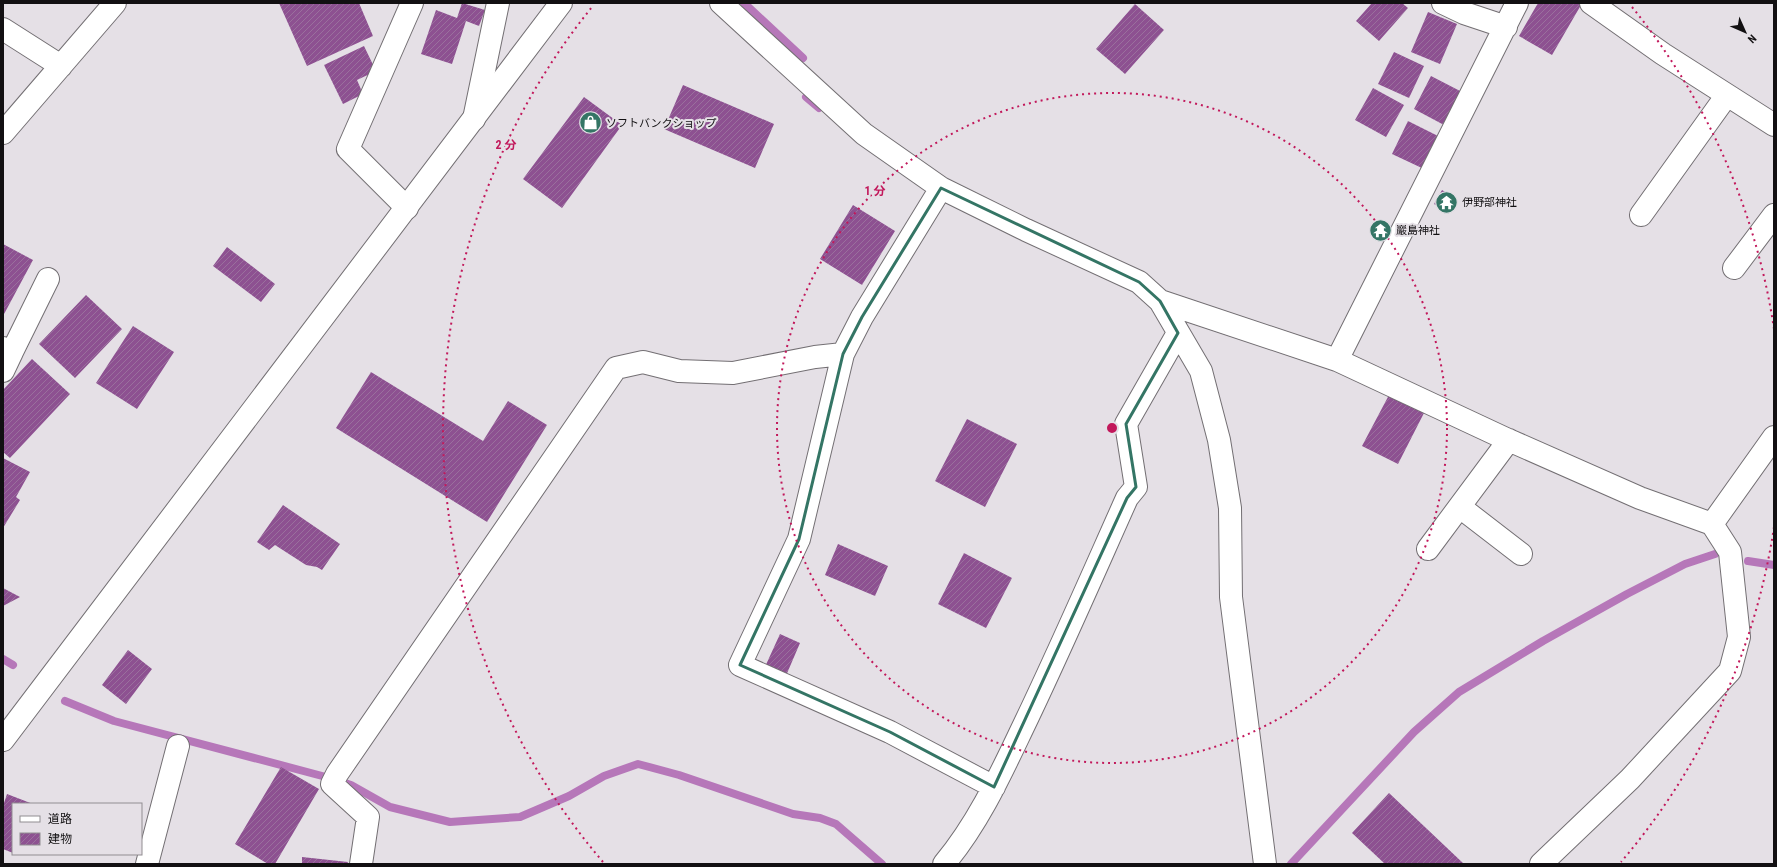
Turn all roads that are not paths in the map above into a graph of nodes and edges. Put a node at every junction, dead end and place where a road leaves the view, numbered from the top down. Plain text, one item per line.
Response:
1 (115, 3) edge
2 (412, 3) edge
3 (561, 3) edge
4 (721, 3) edge
5 (1443, 3) edge
6 (1517, 3) edge
7 (1591, 3) edge
8 (493, 4) edge
9 (1506, 27) junction
10 (3, 30) edge
11 (61, 66) junction
12 (1727, 95) junction
13 (474, 119) junction
14 (1774, 125) edge
15 (3, 133) edge
16 (941, 188) junction
17 (407, 208) junction
18 (1640, 215) dead end
19 (1774, 215) edge
20 (1734, 268) dead end
21 (48, 279) dead end
22 (1160, 301) junction
23 (1178, 333) junction
24 (843, 354) junction
25 (6, 357) edge
26 (1337, 360) junction
27 (1774, 437) edge
28 (1509, 440) junction
29 (1460, 507) junction
30 (1712, 524) junction
31 (1428, 549) dead end
32 (1521, 554) dead end
33 (3, 740) edge
34 (178, 746) dead end
35 (994, 787) junction
36 (147, 864) edge
37 (361, 864) edge
38 (944, 864) edge
39 (1265, 864) edge
40 (1541, 864) edge

1 - 11 street
2 - 17 street
3 - 13 street
4 - 16 street
5 - 9 street
6 - 9 street
7 - 12 street
8 - 13 street
9 - 26 street
10 - 11 street
11 - 15 street
12 - 14 street
12 - 18 street
13 - 17 street
16 - 22 street
16 - 24 street
17 - 33 street
19 - 20 street
21 - 25 street
22 - 23 street
22 - 26 street
23 - 35 street
23 - 39 street
24 - 35 street
24 - 37 street
26 - 28 street
27 - 30 street
28 - 29 street
28 - 30 street
29 - 31 street
29 - 32 street
30 - 40 street
34 - 36 street
35 - 38 street

